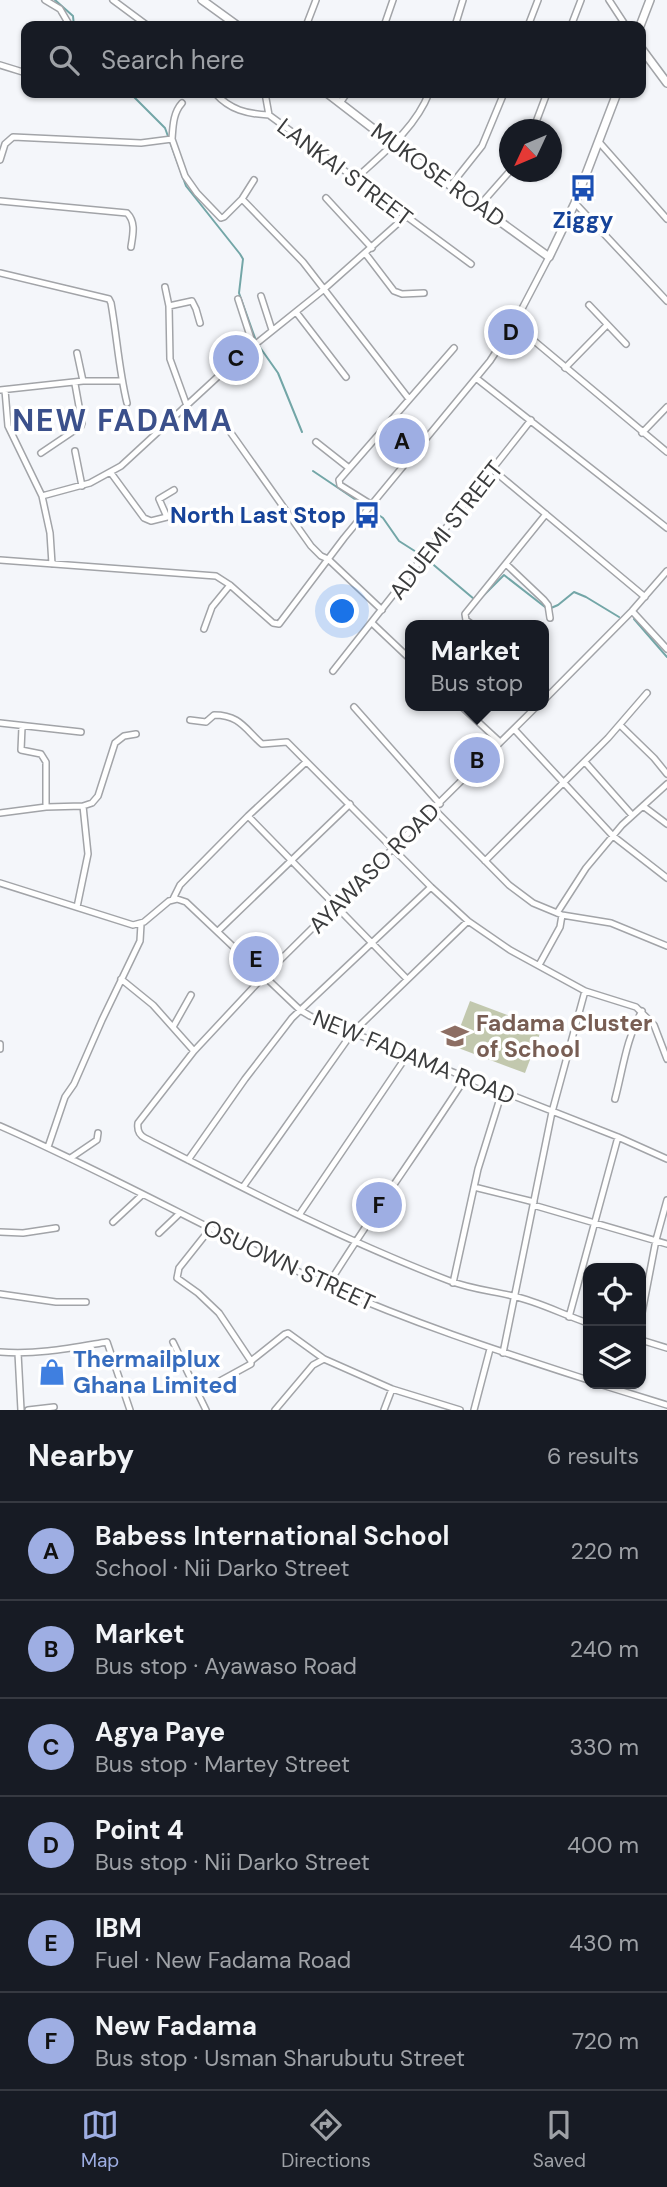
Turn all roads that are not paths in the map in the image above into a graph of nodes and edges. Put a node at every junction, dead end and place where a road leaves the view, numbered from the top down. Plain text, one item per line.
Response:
1 (45, 0) edge
2 (113, 0) edge
3 (202, 0) edge
4 (316, 0) edge
5 (393, 0) edge
6 (463, 0) edge
7 (538, 0) edge
8 (581, 0) edge
9 (609, 0) edge
10 (650, 0) edge
11 (67, 21) edge
12 (139, 21) edge
13 (231, 21) edge
14 (308, 21) edge
15 (386, 21) edge
16 (457, 21) edge
17 (530, 21) edge
18 (573, 21) edge
19 (623, 21) edge
20 (642, 21) edge
21 (646, 55) edge
22 (0, 65) edge
23 (21, 71) edge
24 (667, 83) edge
25 (220, 98) edge
26 (266, 98) edge
27 (334, 98) edge
28 (344, 98) edge
29 (426, 98) edge
30 (502, 98) edge
31 (545, 98) edge
32 (615, 98) edge
33 (182, 103) dead end
34 (340, 103) junction
35 (269, 115) junction
36 (537, 119) edge
37 (168, 140) junction
38 (599, 142) junction
39 (393, 144) junction
40 (0, 160) edge
41 (254, 180) dead end
42 (355, 180) junction
43 (500, 182) edge
44 (451, 185) junction
45 (242, 198) junction
46 (326, 198) dead end
47 (0, 201) edge
48 (575, 203) junction
49 (480, 205) junction
50 (405, 217) junction
51 (667, 219) edge
52 (131, 247) dead end
53 (372, 248) junction
54 (365, 253) junction
55 (549, 257) junction
56 (471, 264) dead end
57 (0, 273) edge
58 (165, 287) dead end
59 (323, 290) junction
60 (424, 293) dead end
61 (261, 296) dead end
62 (238, 299) dead end
63 (667, 300) edge
64 (589, 305) dead end
65 (169, 306) junction
66 (296, 312) junction
67 (200, 323) dead end
68 (514, 324) junction
69 (607, 325) junction
70 (272, 330) junction
71 (626, 344) dead end
72 (253, 345) junction
73 (454, 348) dead end
74 (77, 353) dead end
75 (565, 368) junction
76 (346, 377) dead end
77 (477, 378) junction
78 (122, 381) junction
79 (83, 382) junction
80 (75, 384) junction
81 (3, 390) edge
82 (409, 399) junction
83 (127, 403) dead end
84 (187, 406) junction
85 (667, 407) edge
86 (531, 420) junction
87 (226, 425) dead end
88 (642, 433) junction
89 (316, 442) dead end
90 (75, 451) dead end
91 (667, 452) edge
92 (41, 453) dead end
93 (349, 468) junction
94 (493, 470) junction
95 (111, 473) junction
96 (82, 486) junction
97 (174, 491) dead end
98 (42, 496) junction
99 (371, 506) junction
100 (546, 514) junction
101 (667, 528) edge
102 (328, 559) junction
103 (0, 560) edge
104 (52, 564) junction
105 (506, 565) junction
106 (667, 571) edge
107 (230, 585) junction
108 (645, 597) junction
109 (382, 610) junction
110 (632, 611) junction
111 (550, 618) dead end
112 (466, 620) edge
113 (372, 624) junction
114 (204, 629) dead end
115 (667, 649) edge
116 (405, 654) edge
117 (333, 671) dead end
118 (647, 693) dead end
119 (549, 695) edge
120 (354, 707) dead end
121 (466, 711) edge
122 (532, 711) edge
123 (190, 720) dead end
124 (0, 723) edge
125 (620, 725) junction
126 (22, 727) junction
127 (514, 729) junction
128 (81, 732) dead end
129 (136, 734) dead end
130 (500, 743) junction
131 (306, 762) junction
132 (585, 762) junction
133 (667, 774) edge
134 (563, 783) junction
135 (667, 784) edge
136 (350, 804) junction
137 (440, 804) junction
138 (83, 806) junction
139 (643, 806) junction
140 (46, 807) junction
141 (434, 809) junction
142 (0, 813) edge
143 (632, 815) junction
144 (248, 816) junction
145 (667, 824) edge
146 (614, 836) junction
147 (394, 848) junction
148 (291, 861) junction
149 (485, 861) junction
150 (667, 878) edge
151 (0, 883) edge
152 (430, 887) junction
153 (173, 899) junction
154 (335, 906) junction
155 (77, 907) junction
156 (559, 914) junction
157 (467, 921) junction
158 (141, 924) junction
159 (218, 931) junction
160 (372, 942) junction
161 (667, 946) edge
162 (539, 965) junction
163 (264, 976) junction
164 (121, 979) junction
165 (407, 979) junction
166 (585, 991) junction
167 (191, 995) dead end
168 (300, 1010) junction
169 (642, 1011) junction
170 (173, 1027) junction
171 (352, 1032) junction
172 (194, 1051) junction
173 (408, 1054) junction
174 (667, 1059) edge
175 (466, 1077) junction
176 (502, 1092) junction
177 (615, 1099) dead end
178 (552, 1112) junction
179 (0, 1126) edge
180 (98, 1133) dead end
181 (618, 1137) junction
182 (48, 1147) junction
183 (72, 1157) junction
184 (667, 1159) edge
185 (188, 1160) junction
186 (243, 1187) junction
187 (474, 1187) junction
188 (142, 1195) junction
189 (667, 1200) edge
190 (534, 1203) junction
191 (179, 1214) junction
192 (299, 1215) junction
193 (113, 1222) dead end
194 (596, 1222) junction
195 (56, 1228) dead end
196 (210, 1229) junction
197 (0, 1232) edge
198 (159, 1233) dead end
199 (656, 1240) junction
200 (355, 1241) junction
201 (667, 1244) edge
202 (453, 1283) junction
203 (328, 1285) junction
204 (646, 1292) edge
205 (0, 1294) edge
206 (514, 1296) junction
207 (86, 1302) dead end
208 (569, 1317) junction
209 (583, 1321) edge
210 (646, 1341) edge
211 (173, 1342) dead end
212 (667, 1348) edge
213 (490, 1349) junction
214 (0, 1352) edge
215 (18, 1353) junction
216 (503, 1353) junction
217 (324, 1359) junction
218 (251, 1361) junction
219 (583, 1378) edge
220 (392, 1389) junction
221 (615, 1389) edge
222 (625, 1389) edge
223 (624, 1392) junction
224 (198, 1393) junction
225 (667, 1405) edge
226 (54, 1407) dead end
227 (21, 1410) edge
228 (28, 1410) edge
229 (130, 1410) edge
230 (206, 1410) edge
231 (275, 1410) edge
232 (384, 1410) edge
233 (460, 1410) edge
234 (474, 1410) edge

1 - 11 street
2 - 12 street
3 - 13 street
4 - 14 street
5 - 15 street
6 - 16 street
7 - 17 street
8 - 18 street
9 - 19 street
10 - 20 street
21 - 24 street
22 - 23 street
25 - 35 street, LANKAI STREET
26 - 35 street
27 - 34 street, MUKOSE ROAD
28 - 34 street
29 - 39 street
30 - 44 street
31 - 36 street
32 - 38 street
33 - 37 street
34 - 39 street, MUKOSE ROAD
35 - 42 street, LANKAI STREET
37 - 40 street
37 - 45 street
38 - 48 street
38 - 51 street
39 - 42 street
39 - 44 street, MUKOSE ROAD
41 - 45 street
42 - 50 street, LANKAI STREET
43 - 49 street
44 - 49 street, MUKOSE ROAD
45 - 59 street
46 - 53 street
47 - 52 street
48 - 55 street
48 - 63 street
49 - 55 street, MUKOSE ROAD
50 - 53 street
50 - 56 street, LANKAI STREET
53 - 54 street
54 - 59 street
54 - 60 street
55 - 68 street
57 - 78 street
58 - 65 street
59 - 66 street
59 - 82 street
61 - 70 street
62 - 72 street
64 - 69 street
65 - 67 street
65 - 84 street
66 - 70 street
66 - 76 street
68 - 75 street
68 - 77 street
69 - 71 street
69 - 75 street
70 - 72 street
72 - 84 street
73 - 82 street
74 - 79 street
75 - 88 street
77 - 86 street
77 - 99 street
78 - 79 street
78 - 83 street
79 - 80 street
80 - 81 street
80 - 92 street
81 - 98 street
82 - 93 street
84 - 95 street
85 - 88 street
86 - 94 street, ADUEMI STREET
86 - 101 street
87 - 102 street
88 - 91 street
89 - 93 street
90 - 96 street
93 - 99 street
94 - 100 street
94 - 109 street, ADUEMI STREET
95 - 96 street
95 - 97 street
96 - 98 street
98 - 104 street
99 - 102 street
100 - 105 street
100 - 108 street
102 - 107 street
102 - 109 street
103 - 104 street
104 - 107 street
105 - 111 street
105 - 112 street
106 - 108 street
107 - 114 street
108 - 110 street
109 - 113 street, ADUEMI STREET
110 - 115 street
110 - 119 street
113 - 116 street
113 - 117 street, ADUEMI STREET
118 - 125 street
120 - 137 street
121 - 130 street
122 - 127 street, AYAWASO ROAD
123 - 131 street
124 - 126 street
125 - 132 street
125 - 133 street
126 - 128 street
126 - 140 street
127 - 130 street, AYAWASO ROAD
127 - 134 street
129 - 138 street
130 - 137 street, AYAWASO ROAD
131 - 136 street
131 - 144 street
132 - 134 street
132 - 143 street
134 - 146 street
134 - 149 street
135 - 139 street
136 - 147 street
136 - 148 street
137 - 141 street, AYAWASO ROAD
138 - 140 street
138 - 155 street
139 - 143 street
139 - 145 street
140 - 142 street
141 - 147 street, AYAWASO ROAD
141 - 149 street
143 - 146 street
144 - 148 street
144 - 153 street
146 - 150 street
146 - 156 street
147 - 152 street
147 - 154 street, AYAWASO ROAD
148 - 154 street
148 - 159 street
149 - 156 street
151 - 155 street
152 - 157 street
152 - 160 street
153 - 158 street
153 - 159 street, NEW FADAMA ROAD
154 - 160 street
154 - 163 street, AYAWASO ROAD
155 - 158 street
156 - 161 street
156 - 162 street
157 - 162 street
157 - 165 street
158 - 164 street
159 - 163 street, NEW FADAMA ROAD
160 - 165 street
160 - 168 street
162 - 166 street
163 - 168 street, NEW FADAMA ROAD
163 - 172 street, AYAWASO ROAD
164 - 170 street
164 - 182 street
165 - 171 street
166 - 169 street
166 - 178 street
167 - 170 street
168 - 171 street, NEW FADAMA ROAD
168 - 185 street
169 - 174 street
169 - 177 street
170 - 172 street
171 - 173 street, NEW FADAMA ROAD
171 - 186 street
172 - 185 street, AYAWASO ROAD
173 - 175 street, NEW FADAMA ROAD
173 - 192 street
175 - 176 street, NEW FADAMA ROAD
175 - 200 street
176 - 178 street, NEW FADAMA ROAD
176 - 187 street
178 - 181 street, NEW FADAMA ROAD
178 - 190 street
179 - 182 street, OSUOWN STREET
180 - 183 street
181 - 184 street, NEW FADAMA ROAD
181 - 194 street
182 - 183 street, OSUOWN STREET
183 - 188 street, OSUOWN STREET
185 - 186 street
186 - 192 street
187 - 190 street
187 - 202 street
188 - 191 street, OSUOWN STREET
188 - 193 street
189 - 199 street
190 - 194 street
190 - 206 street
191 - 196 street, OSUOWN STREET
191 - 198 street
192 - 200 street
194 - 199 street
194 - 208 street
195 - 197 street
196 - 203 street, OSUOWN STREET
196 - 218 street
199 - 201 street
199 - 204 street
200 - 202 street
200 - 203 street
202 - 206 street
203 - 213 street, OSUOWN STREET
205 - 207 street
206 - 208 street
206 - 216 street
208 - 209 street
210 - 212 street
211 - 224 street
213 - 216 street, OSUOWN STREET
213 - 234 street
214 - 215 street
215 - 227 street
215 - 229 street
216 - 219 street, OSUOWN STREET
217 - 218 street
217 - 220 street
217 - 231 street
218 - 224 street
220 - 232 street
220 - 233 street
221 - 223 street
222 - 223 street
223 - 225 street
224 - 230 street
226 - 228 street

